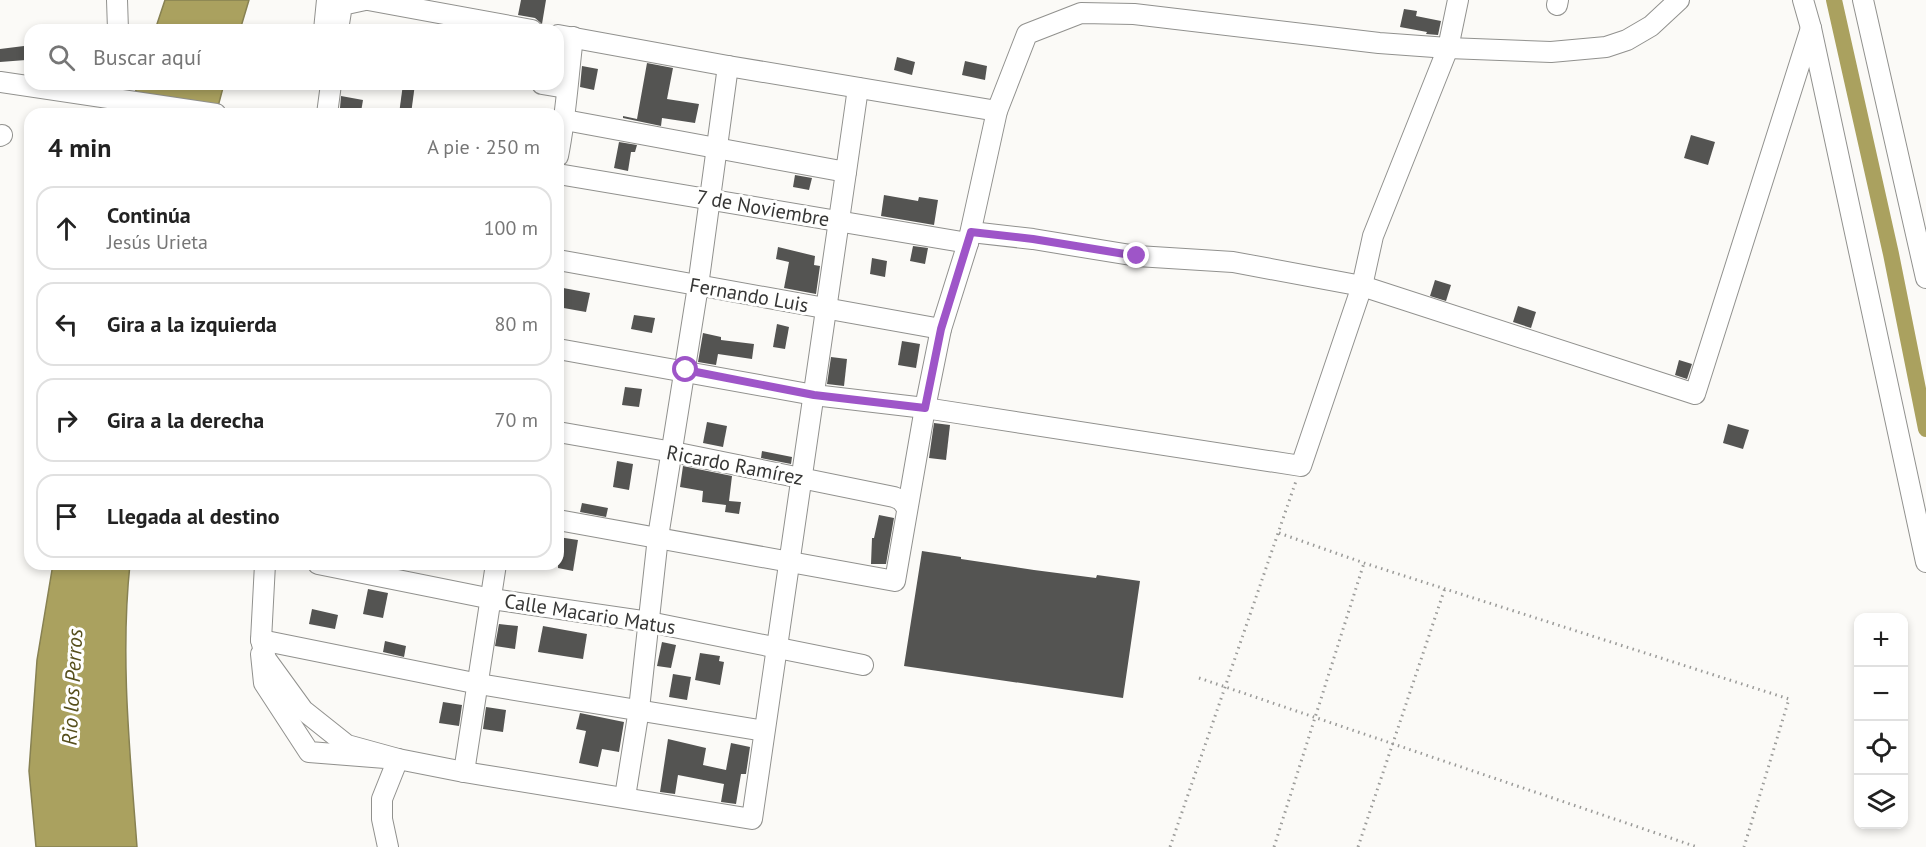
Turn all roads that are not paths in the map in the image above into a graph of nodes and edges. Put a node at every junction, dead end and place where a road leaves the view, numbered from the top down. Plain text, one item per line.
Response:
1 (117, 0) edge
2 (327, 0) edge
3 (366, 0) edge
4 (1458, 0) edge
5 (1679, 0) edge
6 (1803, 0) edge
7 (1863, 0) edge
8 (118, 24) edge
9 (325, 24) edge
10 (339, 24) edge
11 (499, 24) edge
12 (1811, 28) junction
13 (566, 36) edge
14 (1448, 48) junction
15 (728, 66) junction
16 (0, 82) edge
17 (24, 84) edge
18 (566, 88) joint
19 (858, 88) junction
20 (82, 90) edge
21 (324, 90) edge
22 (330, 90) edge
23 (103, 92) edge
24 (182, 108) edge
25 (325, 108) edge
26 (327, 108) edge
27 (997, 111) junction
28 (565, 120) junction
29 (564, 125) edge
30 (717, 147) junction
31 (846, 172) junction
32 (564, 175) edge
33 (711, 199) junction
34 (839, 221) junction
35 (970, 238) junction
36 (564, 261) edge
37 (1926, 278) edge
38 (698, 286) junction
39 (1362, 286) junction
40 (826, 308) junction
41 (941, 329) junction
42 (564, 350) edge
43 (686, 370) junction
44 (814, 395) junction
45 (925, 408) junction
46 (564, 433) edge
47 (673, 452) junction
48 (802, 478) junction
49 (907, 508) junction
50 (564, 521) edge
51 (658, 537) junction
52 (1926, 562) edge
53 (789, 563) junction
54 (265, 570) edge
55 (348, 570) edge
56 (495, 570) edge
57 (492, 599) junction
58 (649, 622) junction
59 (261, 640) junction
60 (777, 646) junction
61 (863, 665) dead end
62 (479, 684) junction
63 (639, 709) junction
64 (764, 731) junction
65 (398, 759) junction
66 (464, 772) junction
67 (625, 797) junction
68 (388, 847) edge

1 - 8 street
2 - 9 street
3 - 10 street
3 - 11 street
4 - 14 street
5 - 14 street
6 - 12 street
7 - 37 street
12 - 39 street, 7 de Noviembre
12 - 52 street
13 - 15 street
13 - 18 street
14 - 27 street
14 - 39 street
15 - 19 street
15 - 30 street
16 - 17 street
18 - 28 street
19 - 27 street
19 - 31 street
20 - 23 street
21 - 25 street
22 - 26 street
23 - 24 street
27 - 35 street
28 - 29 street
28 - 30 street
30 - 31 street
30 - 33 street
31 - 34 street
32 - 33 street, 7 de Noviembre
33 - 34 street, 7 de Noviembre
33 - 38 street
34 - 35 street, 7 de Noviembre
34 - 40 street
35 - 39 street, 7 de Noviembre
35 - 41 street
36 - 38 street, Fernando Luis
38 - 40 street, Fernando Luis
38 - 43 street
39 - 45 street
40 - 41 street, Fernando Luis
40 - 44 street
41 - 45 street
42 - 43 street
43 - 44 street
43 - 47 street
44 - 45 street
44 - 48 street
45 - 49 street
46 - 47 street, Ricardo Ramírez
47 - 48 street, Ricardo Ramírez
47 - 51 street
48 - 49 street, Ricardo Ramírez
48 - 53 street
49 - 53 street
50 - 51 street
51 - 53 street
51 - 58 street
53 - 60 street
54 - 59 street
55 - 57 street, Calle Macario Matus
56 - 57 street
57 - 58 street, Calle Macario Matus
57 - 62 street
58 - 60 street, Calle Macario Matus
58 - 63 street
59 - 62 street
59 - 65 street
59 - 65 street
60 - 61 street, Calle Macario Matus
60 - 64 street
62 - 63 street
62 - 66 street
63 - 64 street
63 - 67 street
64 - 67 street
65 - 66 street
65 - 68 street
66 - 67 street

